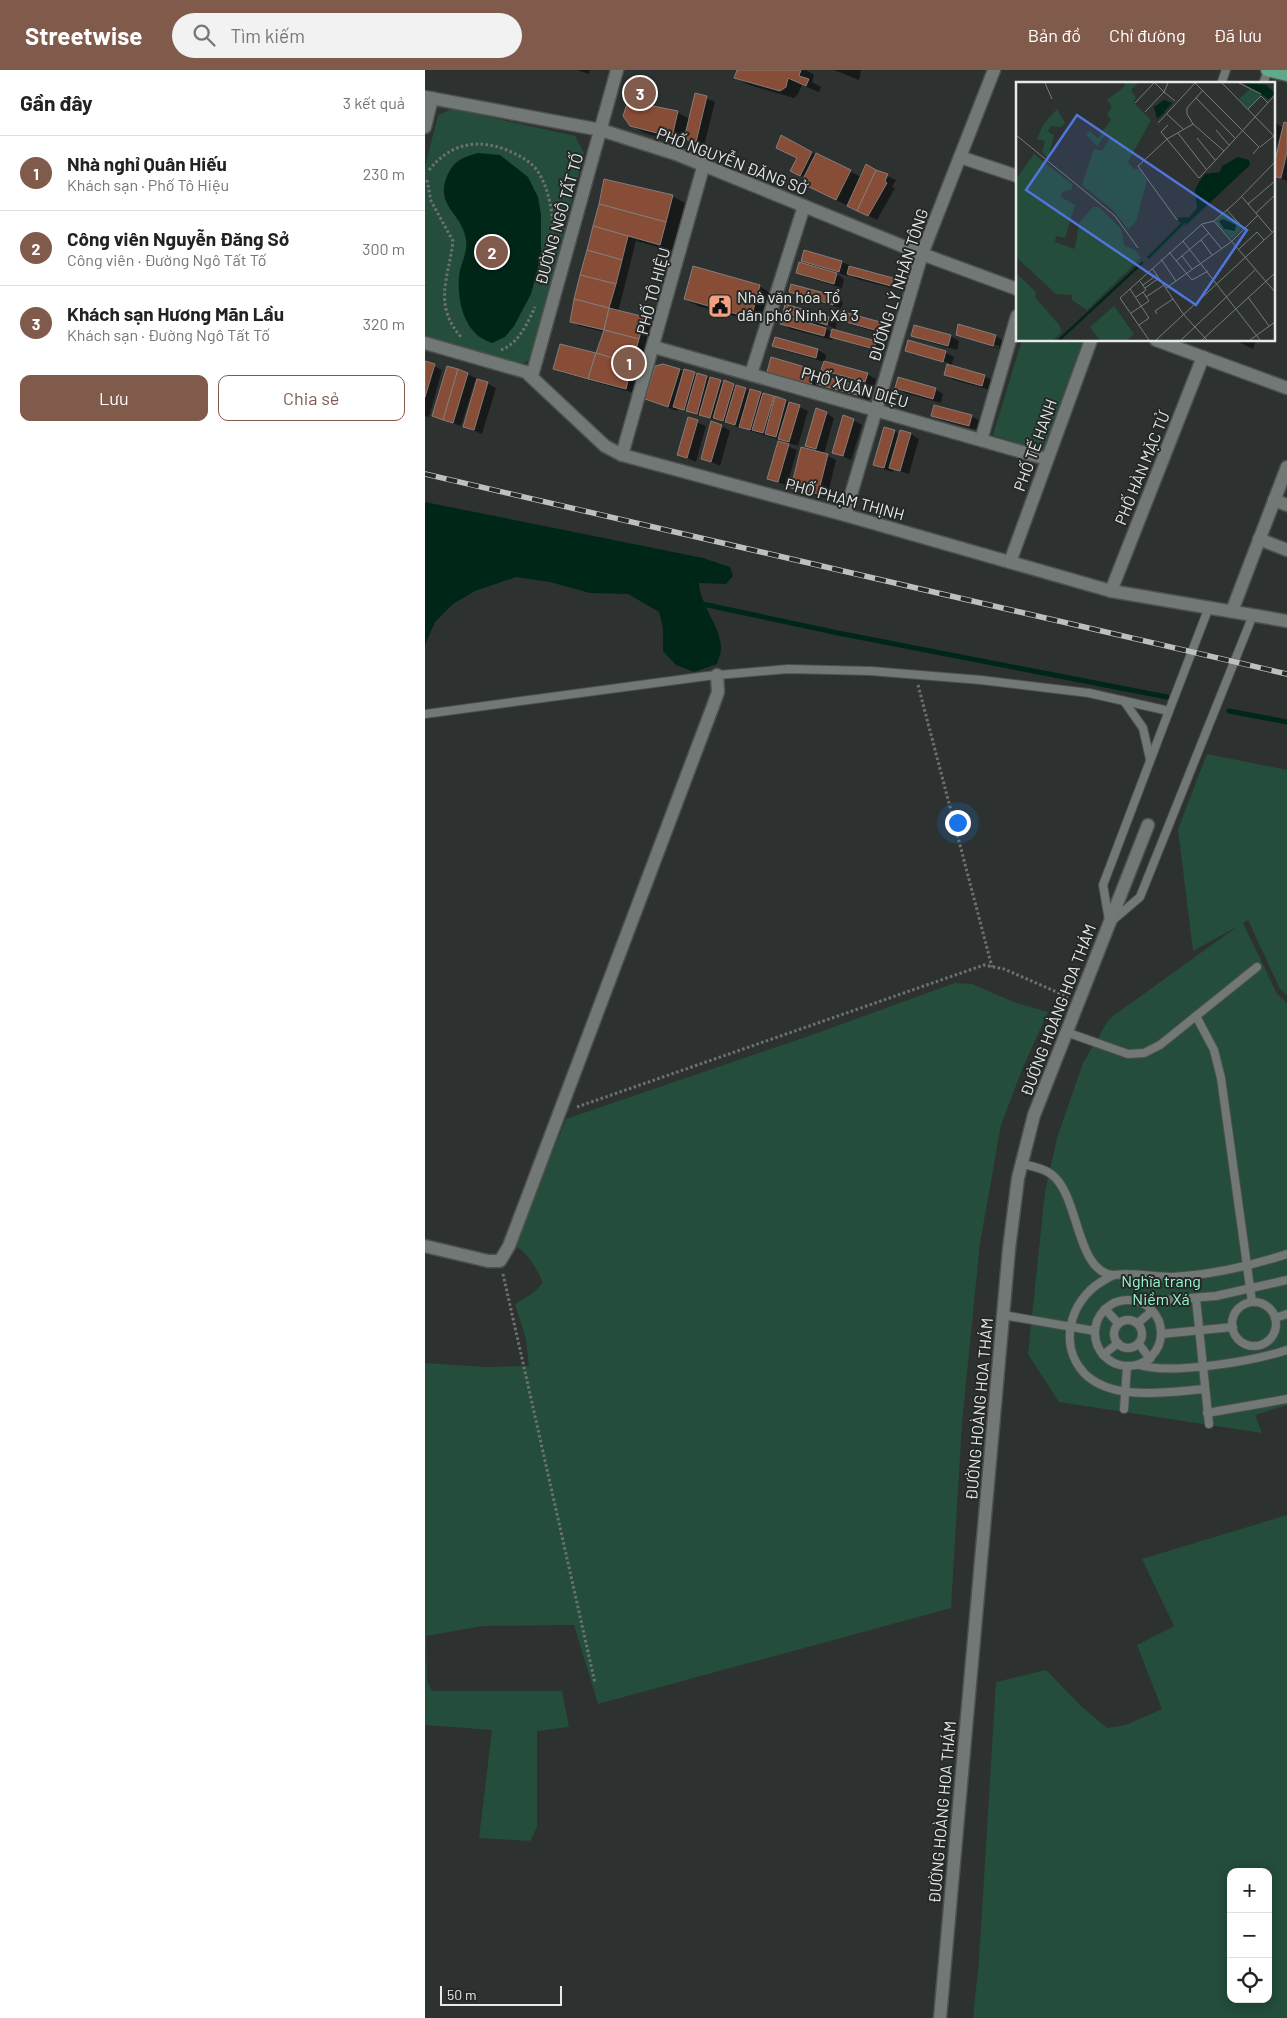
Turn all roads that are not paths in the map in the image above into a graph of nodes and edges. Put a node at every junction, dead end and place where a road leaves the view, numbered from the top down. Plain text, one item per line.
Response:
1 (617, 70) edge
2 (994, 70) edge
3 (1226, 70) edge
4 (1267, 70) edge
5 (1287, 75) edge
6 (1222, 82) edge
7 (428, 98) edge
8 (425, 127) edge
9 (601, 130) junction
10 (960, 157) junction
11 (704, 164) junction
12 (1016, 176) edge
13 (804, 206) junction
14 (921, 254) junction
15 (1016, 289) edge
16 (1016, 319) edge
17 (1091, 341) edge
18 (1159, 341) edge
19 (425, 343) edge
20 (654, 347) junction
21 (1203, 358) junction
22 (751, 374) junction
23 (532, 376) junction
24 (1287, 388) edge
25 (876, 410) junction
26 (981, 440) junction
27 (622, 455) junction
28 (1047, 459) junction
29 (1287, 466) edge
30 (1274, 500) junction
31 (1287, 505) edge
32 (845, 515) junction
33 (1259, 539) junction
34 (1287, 550) edge
35 (1010, 562) junction
36 (1111, 591) junction
37 (1209, 607) junction
38 (1232, 611) junction
39 (1253, 615) junction
40 (1287, 621) edge
41 (717, 675) junction
42 (1124, 701) junction
43 (1169, 711) junction
44 (425, 714) edge
45 (1150, 761) junction
46 (1148, 825) dead end
47 (1109, 922) junction
48 (1257, 967) dead end
49 (1196, 1016) junction
50 (1066, 1032) junction
51 (1022, 1164) junction
52 (425, 1246) edge
53 (1287, 1254) edge
54 (1247, 1265) junction
55 (1113, 1275) junction
56 (1287, 1280) edge
57 (1250, 1290) junction
58 (1196, 1299) junction
59 (1140, 1302) junction
60 (1252, 1302) junction
61 (1105, 1309) junction
62 (1152, 1311) junction
63 (1287, 1314) edge
64 (1003, 1315) junction
65 (1275, 1318) junction
66 (1119, 1323) junction
67 (1138, 1324) junction
68 (1071, 1327) junction
69 (1233, 1327) junction
70 (1095, 1331) junction
71 (1199, 1331) junction
72 (1161, 1334) junction
73 (1117, 1343) junction
74 (1139, 1344) junction
75 (1287, 1350) edge
76 (1103, 1355) junction
77 (1150, 1359) junction
78 (1139, 1365) junction
79 (1203, 1365) junction
80 (1127, 1366) junction
81 (1205, 1389) junction
82 (1125, 1391) junction
83 (1287, 1399) edge
84 (1124, 1409) dead end
85 (1207, 1413) junction
86 (1209, 1424) dead end
87 (940, 2018) edge

1 - 9 street, ĐƯỜNG NGÔ TẤT TỐ
2 - 10 street, ĐƯỜNG LÝ NHÂN TÔNG
3 - 6 lane
4 - 5 main road
7 - 8 street
7 - 9 street, PHỐ NGUYỄN ĐĂNG SỞ
9 - 11 street, PHỐ NGUYỄN ĐĂNG SỞ
9 - 23 street, ĐƯỜNG NGÔ TẤT TỐ
10 - 12 street
10 - 14 street, ĐƯỜNG LÝ NHÂN TÔNG
11 - 13 street, PHỐ NGUYỄN ĐĂNG SỞ
11 - 20 street, PHỐ TÔ HIỆU
13 - 14 street, PHỐ NGUYỄN ĐĂNG SỞ
13 - 22 street
14 - 15 street, PHỐ NGUYỄN ĐĂNG SỞ
14 - 25 street, ĐƯỜNG LÝ NHÂN TÔNG
16 - 26 street
17 - 28 street, PHỐ TẾ HANH
18 - 21 street
19 - 23 street, PHỐ PHẠM THỊNH
20 - 22 street, PHỐ XUÂN DIỆU
20 - 27 street, PHỐ TÔ HIỆU
21 - 24 street
21 - 36 street, PHỐ HÀN MẶC TỬ
22 - 25 street, PHỐ XUÂN DIỆU
23 - 27 street, PHỐ PHẠM THỊNH
25 - 26 street, PHỐ XUÂN DIỆU
25 - 32 street, ĐƯỜNG LÝ NHÂN TÔNG
26 - 28 street, PHỐ XUÂN DIỆU
27 - 32 street, PHỐ PHẠM THỊNH
28 - 35 street, PHỐ TẾ HANH
29 - 30 street
30 - 31 street
30 - 33 street
32 - 35 street, PHỐ PHẠM THỊNH
33 - 34 street
33 - 38 street
35 - 36 street, PHỐ PHẠM THỊNH
36 - 37 street, PHỐ PHẠM THỊNH
37 - 38 street, PHỐ PHẠM THỊNH
37 - 43 lane
38 - 39 street, PHỐ PHẠM THỊNH
39 - 40 street, PHỐ PHẠM THỊNH
39 - 47 lane
41 - 42 lane
41 - 44 lane
41 - 52 street
42 - 43 lane
42 - 45 lane
43 - 45 lane
45 - 47 lane
46 - 47 street, ĐƯỜNG HOÀNG HOA THÁM
47 - 50 street, ĐƯỜNG HOÀNG HOA THÁM
48 - 49 lane
49 - 50 lane
49 - 54 lane
50 - 51 street, ĐƯỜNG HOÀNG HOA THÁM
51 - 55 lane
51 - 64 street, ĐƯỜNG HOÀNG HOA THÁM
53 - 54 lane
54 - 55 lane
54 - 57 lane
55 - 68 lane
56 - 57 lane
57 - 58 lane
57 - 60 lane
58 - 59 lane
58 - 71 lane
59 - 61 lane
59 - 62 lane
60 - 65 lane
60 - 69 lane
61 - 66 lane
61 - 70 lane
62 - 67 lane
62 - 72 lane
63 - 65 lane
64 - 68 lane
64 - 87 street, ĐƯỜNG HOÀNG HOA THÁM
65 - 69 lane
66 - 67 lane
66 - 73 lane
67 - 74 lane
68 - 70 lane
68 - 82 lane
69 - 71 lane
70 - 76 lane
71 - 72 lane
71 - 79 lane
72 - 77 lane
73 - 74 lane
73 - 76 lane
74 - 77 lane
75 - 79 lane
76 - 80 lane
77 - 78 lane
78 - 79 lane
78 - 80 lane
79 - 81 lane
80 - 82 lane
81 - 82 lane
81 - 85 lane
82 - 84 lane
83 - 85 lane
85 - 86 lane

